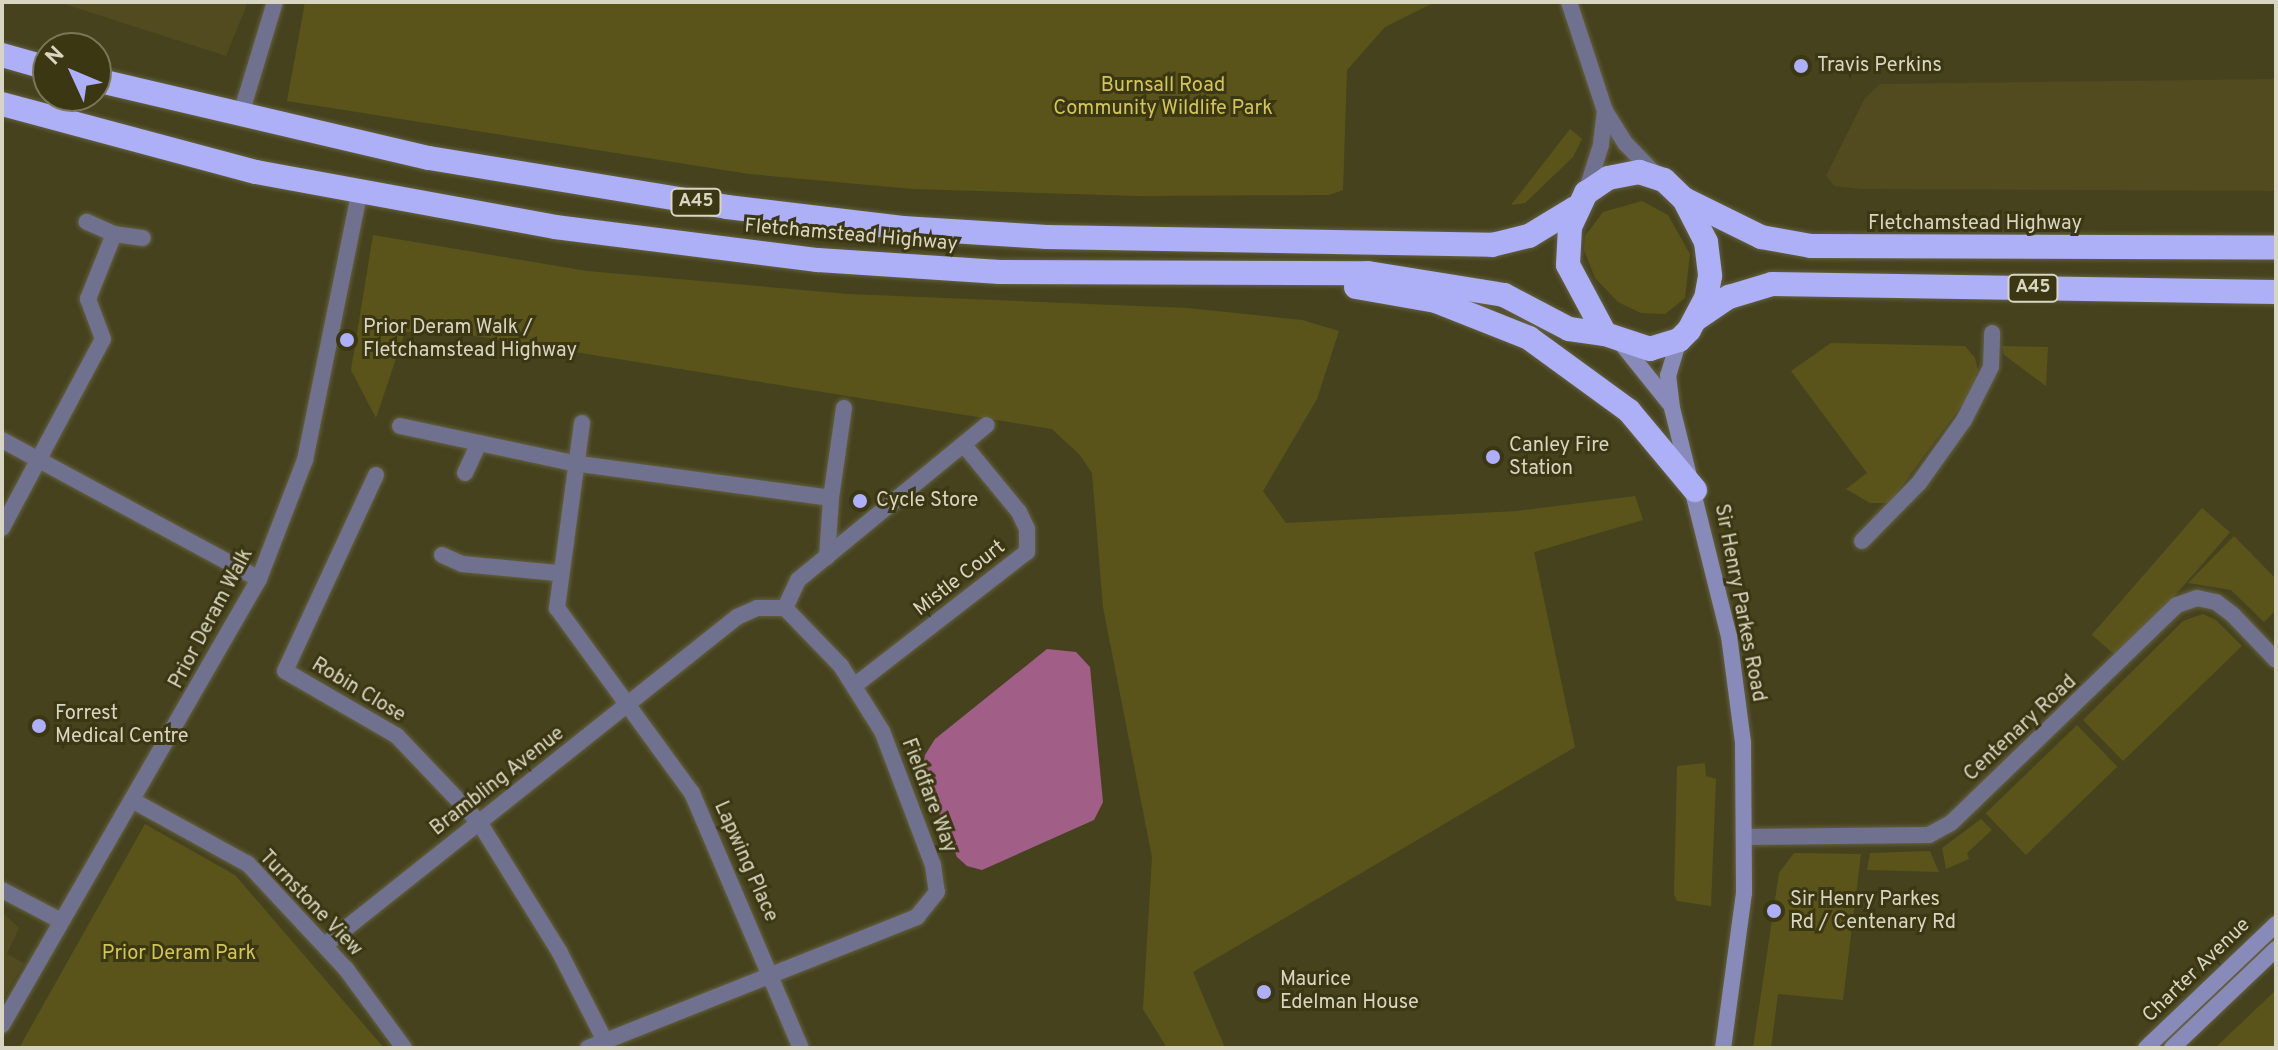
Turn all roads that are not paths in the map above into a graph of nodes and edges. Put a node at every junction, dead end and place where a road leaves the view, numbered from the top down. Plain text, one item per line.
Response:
1 (275, 2) edge
2 (1569, 2) edge
3 (2, 55) edge
4 (32, 63) edge
5 (112, 84) edge
6 (2, 104) edge
7 (1605, 111) junction
8 (240, 117) junction
9 (1657, 176) junction
10 (359, 194) junction
11 (1684, 199) junction
12 (1580, 201) junction
13 (87, 222) dead end
14 (114, 234) junction
15 (143, 238) dead end
16 (2276, 248) edge
17 (1243, 272) junction
18 (2276, 292) edge
19 (1696, 319) junction
20 (1992, 333) dead end
21 (1613, 339) junction
22 (1679, 340) junction
23 (844, 408) dead end
24 (1672, 408) junction
25 (582, 423) dead end
26 (987, 425) dead end
27 (400, 426) dead end
28 (2, 440) edge
29 (479, 443) junction
30 (964, 445) junction
31 (38, 460) junction
32 (572, 463) junction
33 (465, 473) dead end
34 (374, 487) dead end
35 (1695, 490) junction
36 (831, 498) junction
37 (2, 528) edge
38 (1862, 541) dead end
39 (442, 555) dead end
40 (827, 557) junction
41 (558, 573) junction
42 (259, 579) junction
43 (785, 608) junction
44 (2276, 660) edge
45 (854, 686) junction
46 (630, 705) junction
47 (132, 800) junction
48 (479, 822) junction
49 (1746, 837) junction
50 (2, 890) edge
51 (61, 921) junction
52 (2276, 924) edge
53 (325, 945) junction
54 (2276, 949) edge
55 (773, 973) junction
56 (2, 1025) edge
57 (605, 1041) junction
58 (400, 1042) edge
59 (588, 1048) edge
60 (801, 1048) edge
61 (1723, 1048) edge
62 (2146, 1048) edge
63 (2172, 1048) edge

1 - 8 street
2 - 7 street
3 - 4 highway
5 - 8 highway, Fletchamstead Highway / A45
6 - 10 highway, Fletchamstead Highway / A45
7 - 9 street
7 - 12 street
8 - 12 highway, Fletchamstead Highway / A45
9 - 11 highway, A45
9 - 12 highway, A45
10 - 17 highway, Fletchamstead Highway / A45
10 - 42 street, Prior Deram Walk
11 - 16 highway, Fletchamstead Highway / A45
11 - 19 highway, A45
12 - 21 highway
13 - 14 street
14 - 15 street
14 - 31 street
17 - 21 highway, Fletchamstead Highway / A45
17 - 35 highway
18 - 19 highway, A45
19 - 22 highway, A45
20 - 38 street
21 - 22 highway, A45
21 - 24 street, Sir Henry Parkes Road
22 - 24 street, Sir Henry Parkes Road
23 - 36 street
24 - 35 street, Sir Henry Parkes Road
25 - 32 street, Lapwing Place
26 - 30 street
27 - 29 street
28 - 31 street
29 - 32 street
29 - 33 street
30 - 40 street
30 - 45 street, Mistle Court
31 - 37 street
31 - 42 street
32 - 36 street
32 - 41 street, Lapwing Place
34 - 48 street, Robin Close
35 - 49 street, Sir Henry Parkes Road
36 - 40 street
39 - 41 street
40 - 43 street
41 - 46 street, Lapwing Place
42 - 47 street, Prior Deram Walk
43 - 45 street, Fieldfare Way
43 - 46 street, Brambling Avenue
44 - 49 street, Centenary Road
45 - 55 street, Fieldfare Way
46 - 48 street, Brambling Avenue
46 - 55 street, Lapwing Place
47 - 51 street, Prior Deram Walk
47 - 53 street, Turnstone View
48 - 53 street, Brambling Avenue
48 - 57 street
49 - 61 street, Sir Henry Parkes Road
50 - 51 street
51 - 56 street, Prior Deram Walk
52 - 62 street, Charter Avenue
53 - 58 street, Turnstone View
54 - 63 street, Charter Avenue
55 - 57 street, Fieldfare Way
55 - 60 street, Lapwing Place
57 - 59 street, Fieldfare Way

